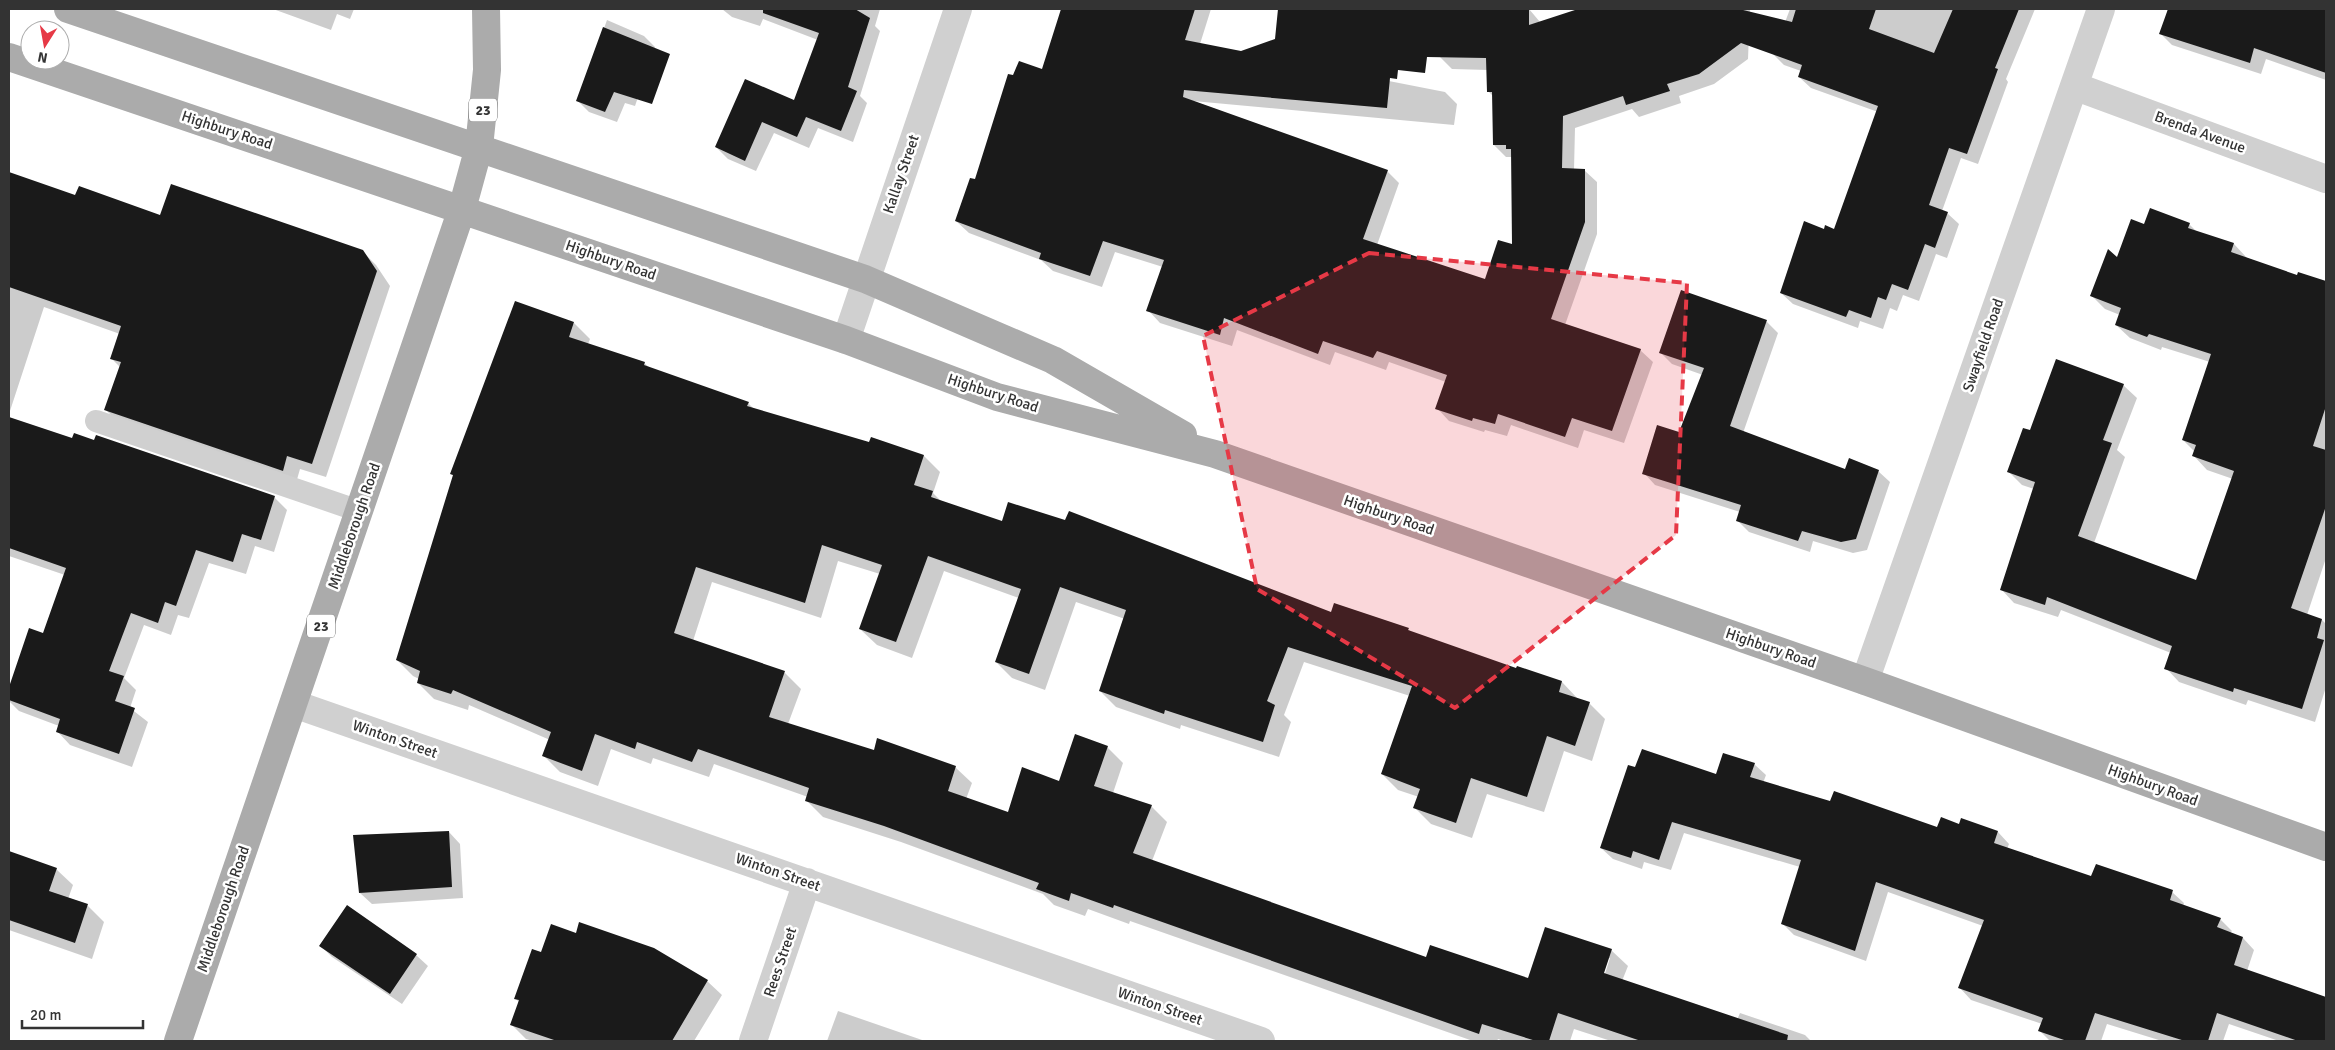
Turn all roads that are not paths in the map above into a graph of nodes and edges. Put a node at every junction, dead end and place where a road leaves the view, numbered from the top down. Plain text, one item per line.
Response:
1 (68, 9) edge
2 (486, 9) edge
3 (958, 9) edge
4 (2101, 9) edge
5 (9, 57) edge
6 (2074, 86) junction
7 (479, 147) junction
8 (2326, 179) edge
9 (462, 209) junction
10 (865, 279) junction
11 (846, 340) junction
12 (96, 421) dead end
13 (1215, 454) junction
14 (359, 511) junction
15 (1865, 681) junction
16 (294, 704) junction
17 (2326, 847) edge
18 (807, 882) junction
19 (178, 1041) edge
20 (753, 1041) edge
21 (1261, 1041) edge

1 - 7 main road, Highbury Road
2 - 7 main road, 23
3 - 10 street, Kallay Street
4 - 6 street, Swayfield Road
5 - 9 main road, Highbury Road
6 - 8 street, Brenda Avenue
6 - 15 street, Swayfield Road
7 - 9 main road, 23
7 - 10 main road, Highbury Road
9 - 11 main road, Highbury Road
9 - 14 main road, Middleborough Road / 23
10 - 11 street, Kallay Street
10 - 13 main road, Highbury Road
11 - 13 main road, Highbury Road
12 - 14 lane
13 - 15 main road, Highbury Road
14 - 16 main road, Middleborough Road / 23
15 - 17 main road, Highbury Road
16 - 18 street, Winton Street
16 - 19 main road, Middleborough Road / 23
18 - 20 street, Rees Street
18 - 21 street, Winton Street

